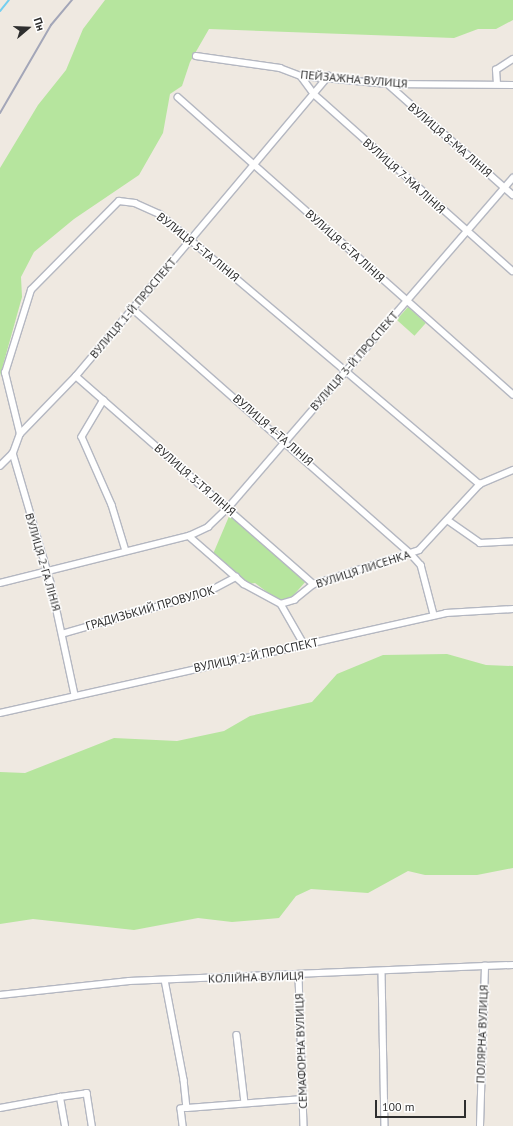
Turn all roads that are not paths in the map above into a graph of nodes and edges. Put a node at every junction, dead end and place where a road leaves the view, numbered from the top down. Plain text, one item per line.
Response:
1 (196, 56) dead end
2 (513, 59) edge
3 (301, 76) junction
4 (329, 76) junction
5 (388, 84) junction
6 (497, 84) junction
7 (513, 85) edge
8 (314, 94) junction
9 (178, 97) dead end
10 (254, 165) junction
11 (513, 178) edge
12 (505, 188) junction
13 (513, 195) edge
14 (466, 231) junction
15 (191, 240) junction
16 (513, 271) edge
17 (406, 300) junction
18 (133, 309) junction
19 (347, 370) junction
20 (76, 376) junction
21 (513, 394) edge
22 (104, 400) junction
23 (20, 434) junction
24 (285, 440) junction
25 (13, 453) junction
26 (0, 466) edge
27 (513, 470) edge
28 (480, 484) junction
29 (228, 508) junction
30 (449, 521) junction
31 (188, 536) junction
32 (513, 541) edge
33 (126, 551) junction
34 (411, 554) junction
35 (48, 572) junction
36 (236, 577) junction
37 (0, 583) edge
38 (314, 584) junction
39 (281, 604) junction
40 (513, 609) edge
41 (434, 616) junction
42 (62, 634) junction
43 (304, 644) junction
44 (75, 695) junction
45 (0, 713) edge
46 (513, 965) edge
47 (485, 966) junction
48 (382, 972) junction
49 (299, 976) junction
50 (165, 980) junction
51 (0, 995) edge
52 (237, 1035) dead end
53 (60, 1097) junction
54 (303, 1099) junction
55 (245, 1103) junction
56 (0, 1108) edge
57 (187, 1108) junction
58 (65, 1126) edge
59 (92, 1126) edge
60 (183, 1126) edge
61 (304, 1126) edge
62 (385, 1126) edge
63 (480, 1126) edge

1 - 3 street, ПЕЙЗАЖНА ВУЛИЦЯ
2 - 6 street
3 - 4 street, ПЕЙЗАЖНА ВУЛИЦЯ
3 - 8 street, ВУЛИЦЯ 7-МА ЛІНІЯ
4 - 5 street, ПЕЙЗАЖНА ВУЛИЦЯ
4 - 8 street, ВУЛИЦЯ 1-Й ПРОСПЕКТ
5 - 6 street, ПЕЙЗАЖНА ВУЛИЦЯ
5 - 12 street, ВУЛИЦЯ 8-МА ЛІНІЯ
6 - 7 street, ПЕЙЗАЖНА ВУЛИЦЯ
8 - 10 street, ВУЛИЦЯ 1-Й ПРОСПЕКТ
8 - 14 street, ВУЛИЦЯ 7-МА ЛІНІЯ
9 - 10 street, ВУЛИЦЯ 6-ТА ЛІНІЯ
10 - 15 street, ВУЛИЦЯ 1-Й ПРОСПЕКТ
10 - 17 street, ВУЛИЦЯ 6-ТА ЛІНІЯ
11 - 12 street, ВУЛИЦЯ 3-Й ПРОСПЕКТ
12 - 13 street, ВУЛИЦЯ 8-МА ЛІНІЯ
12 - 14 street, ВУЛИЦЯ 3-Й ПРОСПЕКТ
14 - 16 street, ВУЛИЦЯ 7-МА ЛІНІЯ
14 - 17 street, ВУЛИЦЯ 3-Й ПРОСПЕКТ
15 - 18 street, ВУЛИЦЯ 1-Й ПРОСПЕКТ
15 - 19 street, ВУЛИЦЯ 5-ТА ЛІНІЯ
15 - 23 street, ВУЛИЦЯ 5-ТА ЛІНІЯ
17 - 19 street, ВУЛИЦЯ 3-Й ПРОСПЕКТ
17 - 21 street, ВУЛИЦЯ 6-ТА ЛІНІЯ
18 - 20 street, ВУЛИЦЯ 1-Й ПРОСПЕКТ
18 - 24 street, ВУЛИЦЯ 4-ТА ЛІНІЯ
19 - 24 street, ВУЛИЦЯ 3-Й ПРОСПЕКТ
19 - 28 street, ВУЛИЦЯ 5-ТА ЛІНІЯ
20 - 22 street, ВУЛИЦЯ 3-ТЯ ЛІНІЯ
20 - 23 street, ВУЛИЦЯ 1-Й ПРОСПЕКТ
22 - 29 street, ВУЛИЦЯ 3-ТЯ ЛІНІЯ
22 - 33 street
23 - 25 street, ВУЛИЦЯ 1-Й ПРОСПЕКТ
24 - 29 street, ВУЛИЦЯ 3-Й ПРОСПЕКТ
24 - 34 street, ВУЛИЦЯ 4-ТА ЛІНІЯ
25 - 26 street, ВУЛИЦЯ 1-Й ПРОСПЕКТ
25 - 35 street, ВУЛИЦЯ 2-ГА ЛІНІЯ
27 - 28 street, ВУЛИЦЯ ЛИСЕНКА
28 - 30 street, ВУЛИЦЯ ЛИСЕНКА
29 - 31 street, ВУЛИЦЯ 3-Й ПРОСПЕКТ
29 - 38 street, ВУЛИЦЯ 3-ТЯ ЛІНІЯ
30 - 32 street
30 - 34 street, ВУЛИЦЯ ЛИСЕНКА
31 - 33 street
31 - 36 street
33 - 35 street
34 - 38 street, ВУЛИЦЯ ЛИСЕНКА
34 - 41 street, ВУЛИЦЯ 4-ТА ЛІНІЯ
35 - 37 street
35 - 42 street, ВУЛИЦЯ 2-ГА ЛІНІЯ
36 - 39 street
36 - 42 street, ГРАДИЗЬКИЙ ПРОВУЛОК
38 - 39 street, ВУЛИЦЯ ЛИСЕНКА
39 - 43 street
40 - 41 street, ВУЛИЦЯ 2-Й ПРОСПЕКТ
41 - 43 street, ВУЛИЦЯ 2-Й ПРОСПЕКТ
42 - 44 street, ВУЛИЦЯ 2-ГА ЛІНІЯ
43 - 44 street, ВУЛИЦЯ 2-Й ПРОСПЕКТ
44 - 45 street, ВУЛИЦЯ 2-Й ПРОСПЕКТ
46 - 47 street, КОЛІЙНА ВУЛИЦЯ
47 - 48 street, КОЛІЙНА ВУЛИЦЯ
47 - 63 street, ПОЛЯРНА ВУЛИЦЯ
48 - 49 street, КОЛІЙНА ВУЛИЦЯ
48 - 62 street
49 - 50 street, КОЛІЙНА ВУЛИЦЯ
49 - 54 street, СЕМАФОРНА ВУЛИЦЯ
50 - 51 street, КОЛІЙНА ВУЛИЦЯ
50 - 57 street
52 - 55 street
53 - 56 street
53 - 58 street
53 - 59 street
54 - 55 street
54 - 61 street, СЕМАФОРНА ВУЛИЦЯ
55 - 57 street
57 - 60 street

